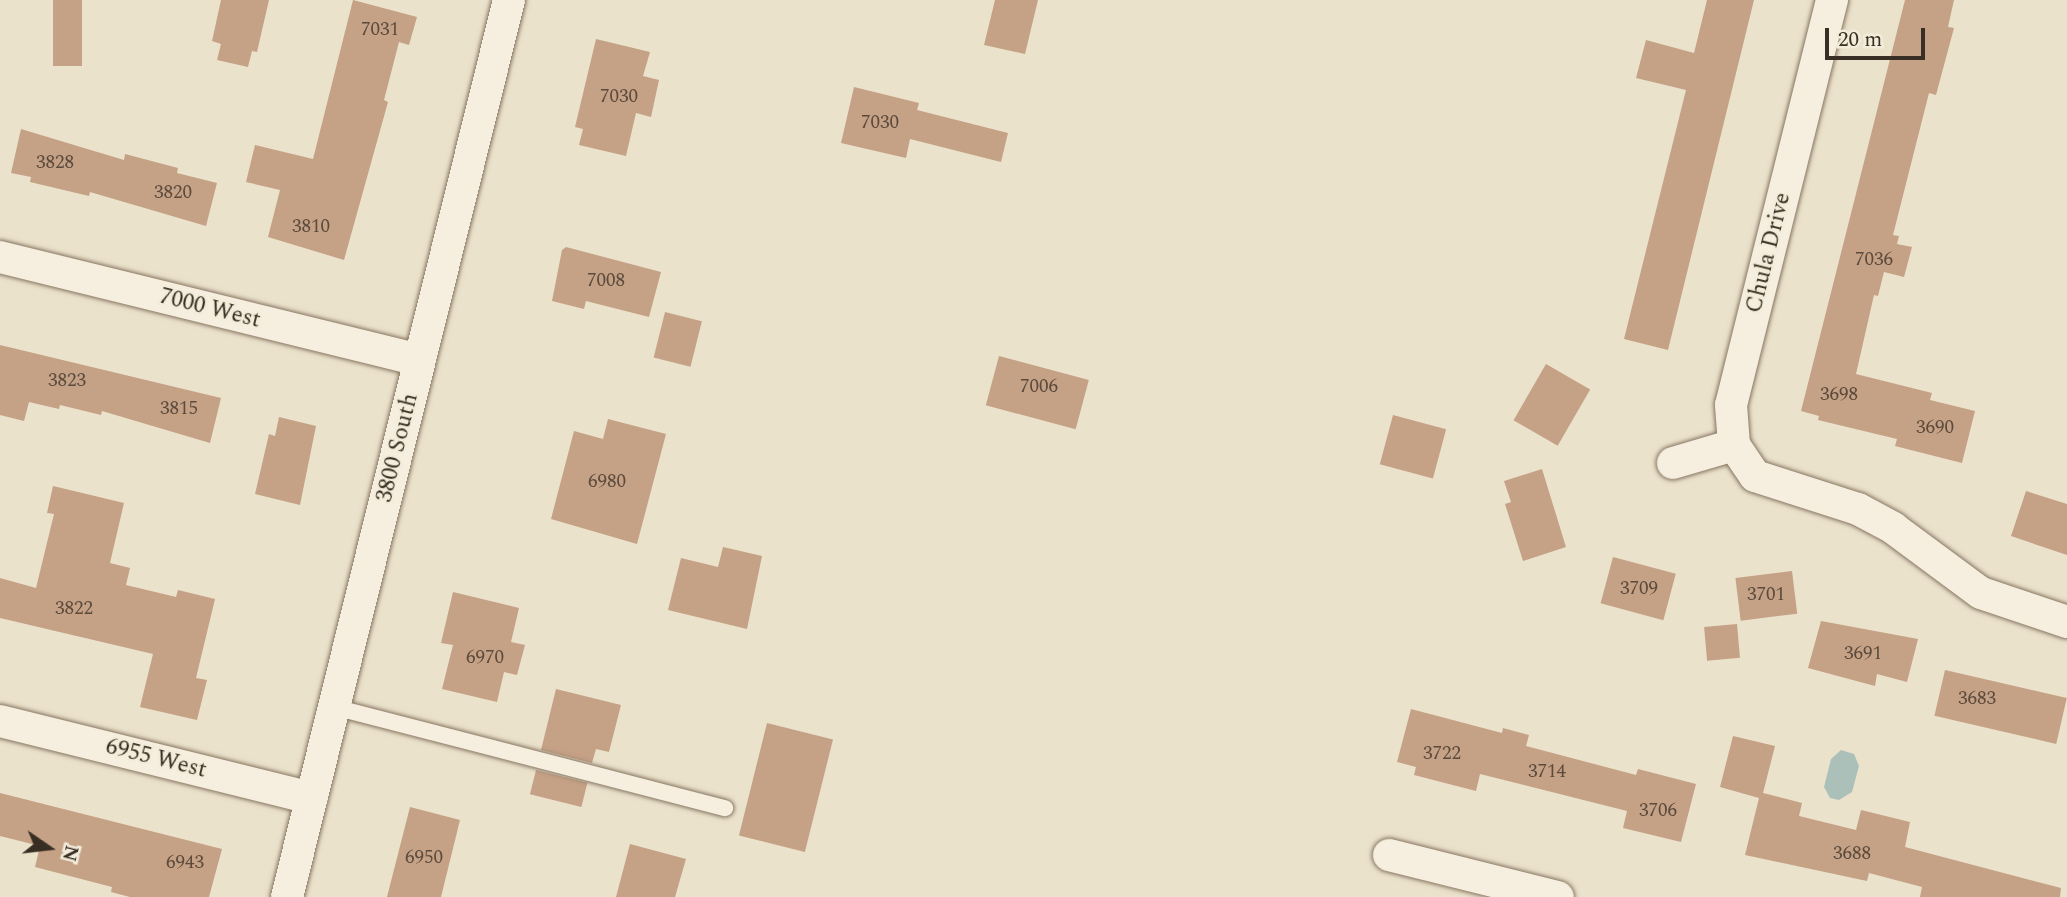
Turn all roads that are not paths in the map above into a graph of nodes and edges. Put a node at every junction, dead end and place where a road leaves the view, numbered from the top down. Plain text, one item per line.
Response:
1 (509, 0) edge
2 (1832, 0) edge
3 (0, 257) edge
4 (419, 360) junction
5 (1734, 445) junction
6 (1673, 463) dead end
7 (2067, 622) edge
8 (334, 707) junction
9 (0, 721) edge
10 (312, 798) junction
11 (725, 808) dead end
12 (1388, 855) dead end
13 (287, 897) edge
14 (1558, 897) edge

1 - 4 street, 3800 South
2 - 5 street, Chula Drive
3 - 4 street, 7000 West
4 - 8 street, 3800 South
5 - 6 street
5 - 7 street
8 - 10 street, 3800 South
8 - 11 lane
9 - 10 street, 6955 West
10 - 13 street, 3800 South
12 - 14 street

